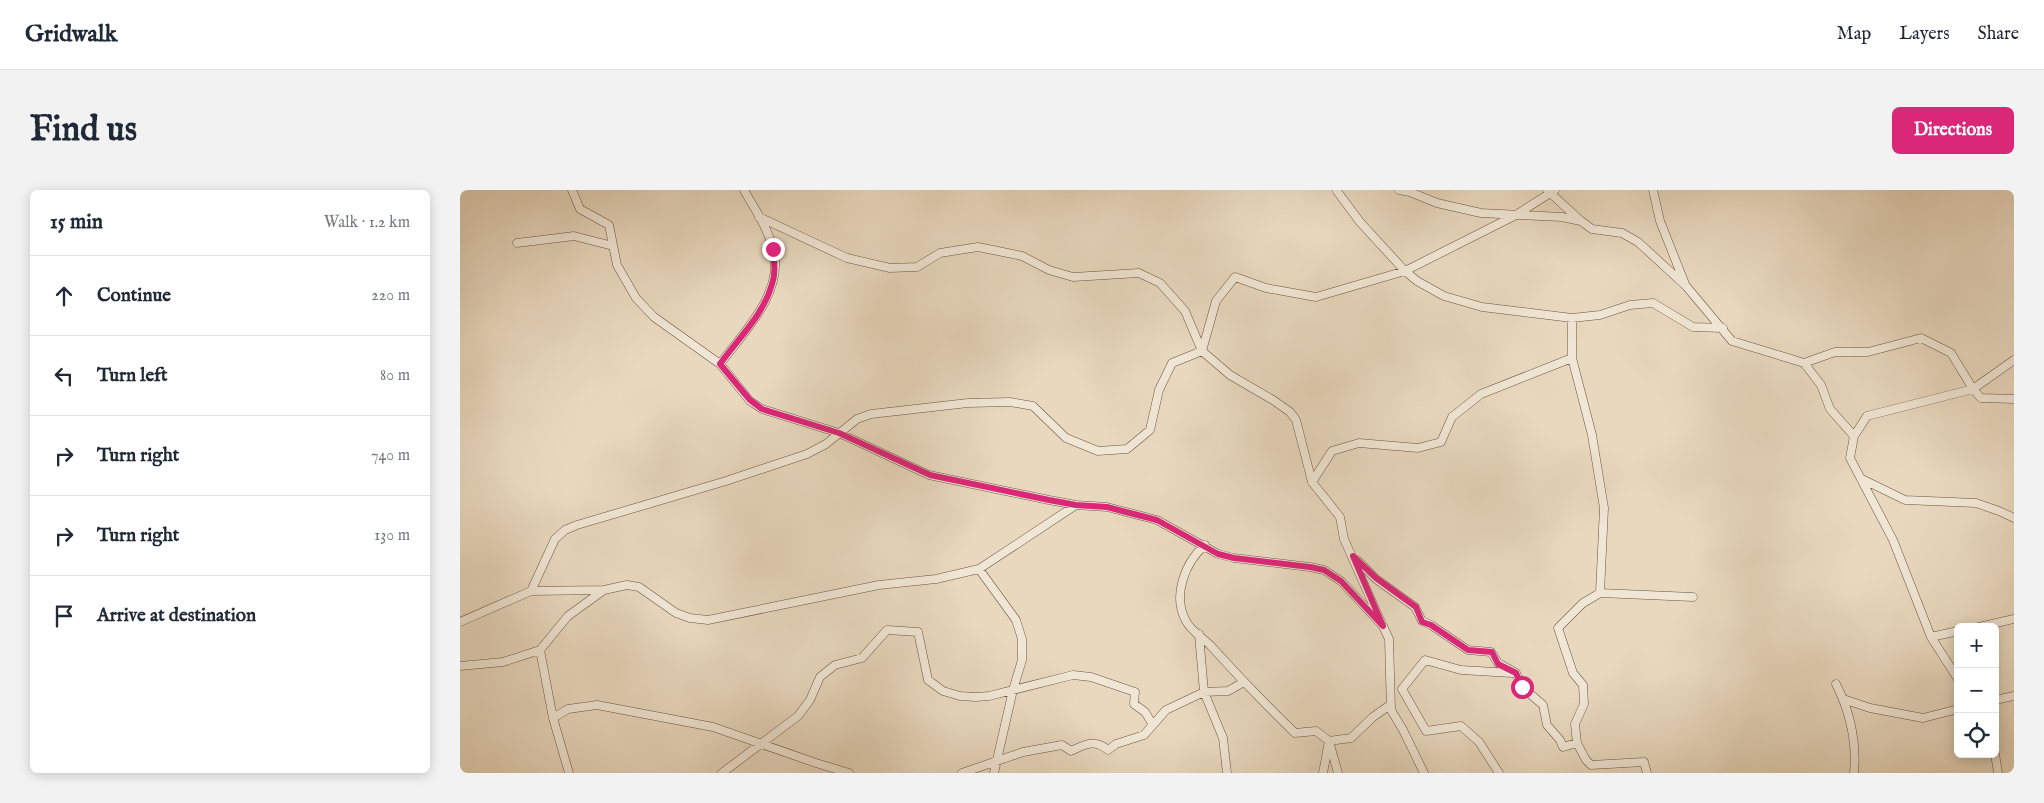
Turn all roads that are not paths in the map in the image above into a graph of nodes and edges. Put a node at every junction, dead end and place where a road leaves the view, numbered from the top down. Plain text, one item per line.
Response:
1 (572, 190) edge
2 (744, 190) edge
3 (1339, 190) edge
4 (1399, 190) edge
5 (1653, 190) edge
6 (1551, 191) edge
7 (1516, 215) junction
8 (759, 217) junction
9 (1581, 221) junction
10 (517, 243) dead end
11 (613, 246) junction
12 (1405, 271) junction
13 (1686, 286) junction
14 (1572, 318) junction
15 (1723, 328) junction
16 (1202, 351) junction
17 (1572, 358) junction
18 (2014, 360) edge
19 (1804, 363) junction
20 (720, 364) junction
21 (1973, 389) junction
22 (2014, 399) edge
23 (839, 433) junction
24 (1854, 436) junction
25 (1862, 479) junction
26 (1312, 482) junction
27 (1076, 505) junction
28 (2014, 518) edge
29 (1205, 545) junction
30 (1353, 556) junction
31 (979, 570) junction
32 (604, 590) junction
33 (531, 591) junction
34 (1600, 593) junction
35 (1693, 597) dead end
36 (2014, 619) edge
37 (460, 622) edge
38 (1996, 623) edge
39 (1383, 626) junction
40 (1954, 632) edge
41 (1199, 634) junction
42 (1931, 637) junction
43 (540, 650) junction
44 (460, 666) edge
45 (1516, 673) junction
46 (1954, 673) edge
47 (1244, 682) junction
48 (1836, 684) dead end
49 (1013, 690) junction
50 (1204, 692) junction
51 (2014, 696) edge
52 (1843, 699) junction
53 (1999, 699) edge
54 (1390, 705) junction
55 (1954, 710) edge
56 (553, 718) junction
57 (1152, 725) junction
58 (1329, 741) junction
59 (1577, 742) junction
60 (761, 744) junction
61 (1996, 758) edge
62 (996, 761) junction
63 (569, 773) edge
64 (722, 773) edge
65 (849, 773) edge
66 (962, 773) edge
67 (994, 773) edge
68 (1228, 773) edge
69 (1322, 773) edge
70 (1338, 773) edge
71 (1424, 773) edge
72 (1499, 773) edge
73 (1647, 773) edge
74 (1854, 773) edge
75 (1998, 773) edge

1 - 11 street
2 - 8 street
3 - 12 street
4 - 7 street
5 - 13 street
6 - 7 street
6 - 9 street
7 - 9 street
7 - 12 street
8 - 16 street
8 - 20 street
9 - 13 street
10 - 11 street
11 - 20 street
12 - 14 street
12 - 16 street
13 - 15 street
14 - 15 street
14 - 17 street
15 - 19 street
16 - 23 street
16 - 26 street
17 - 26 street
17 - 34 street
18 - 21 street
19 - 21 street
19 - 24 street
20 - 23 street
21 - 22 street
21 - 24 street
23 - 27 street
23 - 33 street
24 - 25 street
25 - 28 street
25 - 42 street
26 - 30 street
27 - 29 street
27 - 31 street
29 - 39 street
29 - 41 street
30 - 39 street
30 - 45 street
31 - 32 street
31 - 49 street
32 - 33 street
32 - 43 street
33 - 37 street
34 - 35 street
34 - 59 street
36 - 38 street
39 - 54 street
40 - 42 street
41 - 47 street
41 - 50 street
42 - 46 street
43 - 44 street
43 - 56 street
45 - 59 street
45 - 72 street
47 - 50 street
47 - 58 street
48 - 52 street
49 - 57 street
49 - 60 street
49 - 62 street
50 - 57 street
50 - 68 street
51 - 53 street
52 - 55 street
52 - 74 street
54 - 58 street
54 - 71 street
56 - 60 street
56 - 63 street
57 - 62 street
58 - 69 street
58 - 70 street
59 - 73 street
60 - 64 street
60 - 65 street
61 - 75 street
62 - 66 street
62 - 67 street

